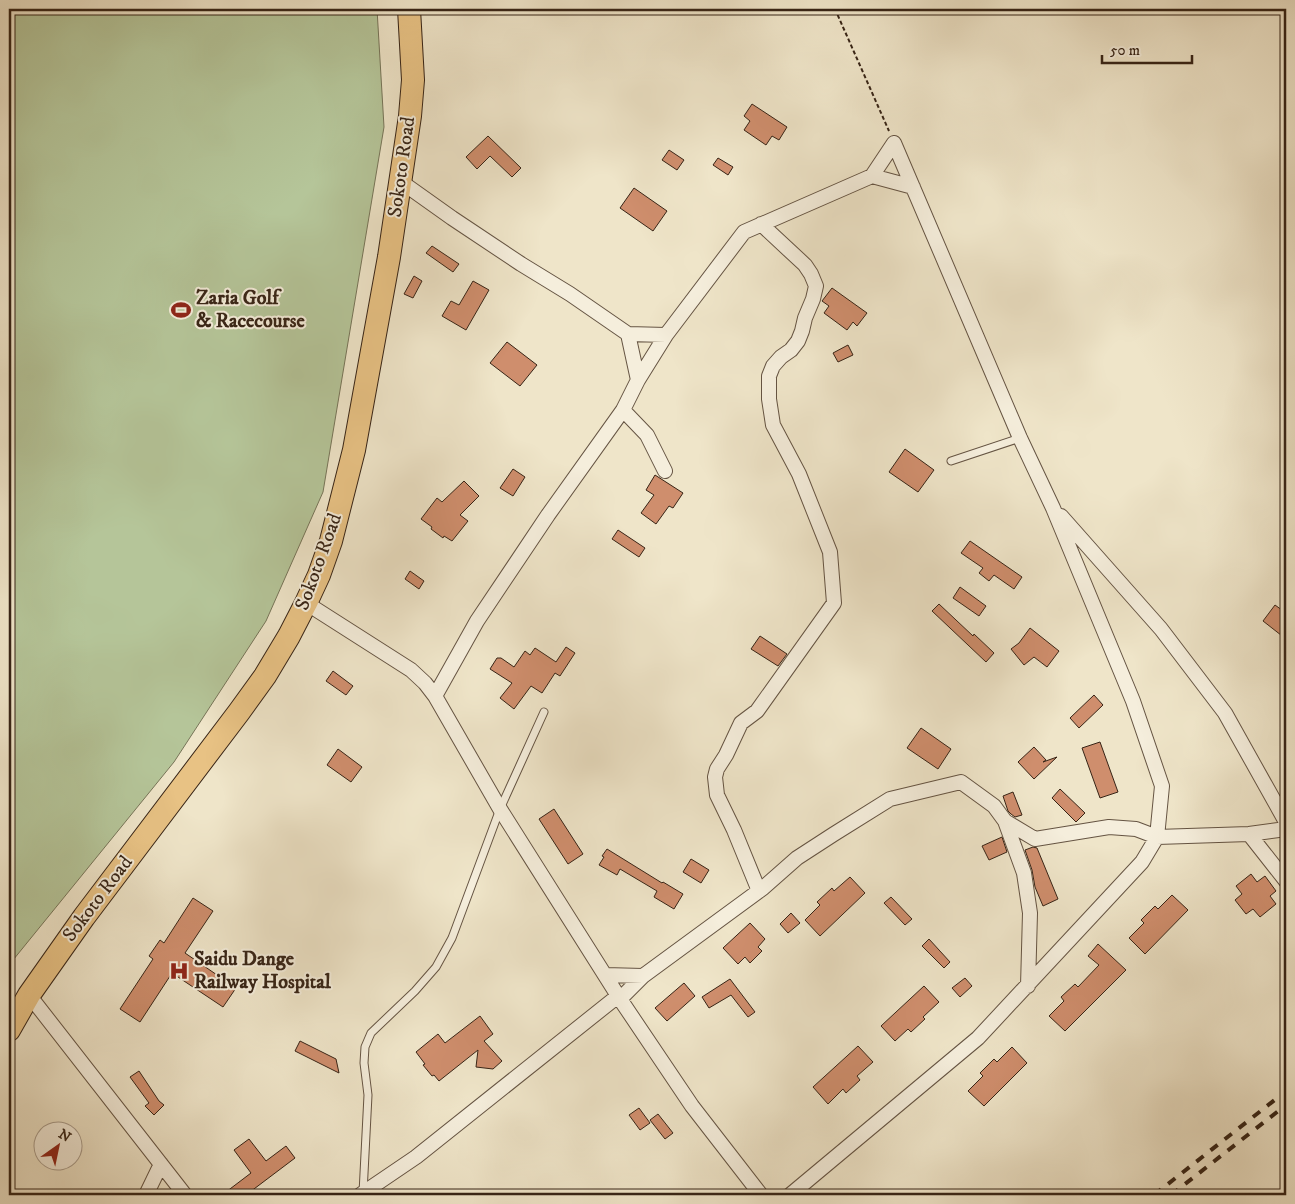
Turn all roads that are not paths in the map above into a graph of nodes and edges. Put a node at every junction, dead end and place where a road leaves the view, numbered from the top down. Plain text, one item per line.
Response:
1 (396, 9) edge
2 (409, 9) edge
3 (872, 176) junction
4 (400, 181) junction
5 (913, 187) junction
6 (761, 224) junction
7 (628, 334) junction
8 (666, 335) junction
9 (638, 380) junction
10 (623, 410) junction
11 (1020, 438) junction
12 (951, 461) dead end
13 (665, 471) dead end
14 (1053, 508) junction
15 (306, 603) junction
16 (435, 696) junction
17 (544, 712) dead end
18 (500, 809) junction
19 (1005, 821) junction
20 (1286, 822) edge
21 (1286, 829) edge
22 (1249, 834) junction
23 (1157, 837) junction
24 (1286, 881) edge
25 (759, 891) junction
26 (605, 975) junction
27 (643, 976) junction
28 (1028, 986) junction
29 (19, 998) edge
30 (619, 998) junction
31 (9, 1030) edge
32 (161, 1164) junction
33 (362, 1194) edge
34 (146, 1195) edge
35 (185, 1195) edge
36 (761, 1195) edge
37 (790, 1195) edge

1 - 29 main road, Sokoto Road
2 - 4 main road, Sokoto Road
3 - 5 street
3 - 5 street
3 - 6 street
4 - 7 street
4 - 15 main road, Sokoto Road
5 - 11 street
6 - 8 street
6 - 25 street
7 - 8 street
7 - 9 street
8 - 9 street
9 - 10 street
10 - 13 street
10 - 16 street
11 - 12 lane
11 - 14 street
14 - 20 street
14 - 23 street
15 - 16 street
15 - 29 main road, Sokoto Road
16 - 18 street
17 - 18 lane
18 - 26 street
18 - 33 lane
19 - 23 street
19 - 25 street
19 - 28 street
21 - 22 street
22 - 23 street
22 - 24 street
23 - 28 street
25 - 27 street
26 - 27 street
26 - 30 street
27 - 30 street
28 - 37 street
29 - 31 main road, Sokoto Road
29 - 32 street
30 - 33 street
30 - 36 street
32 - 34 street
32 - 35 street

